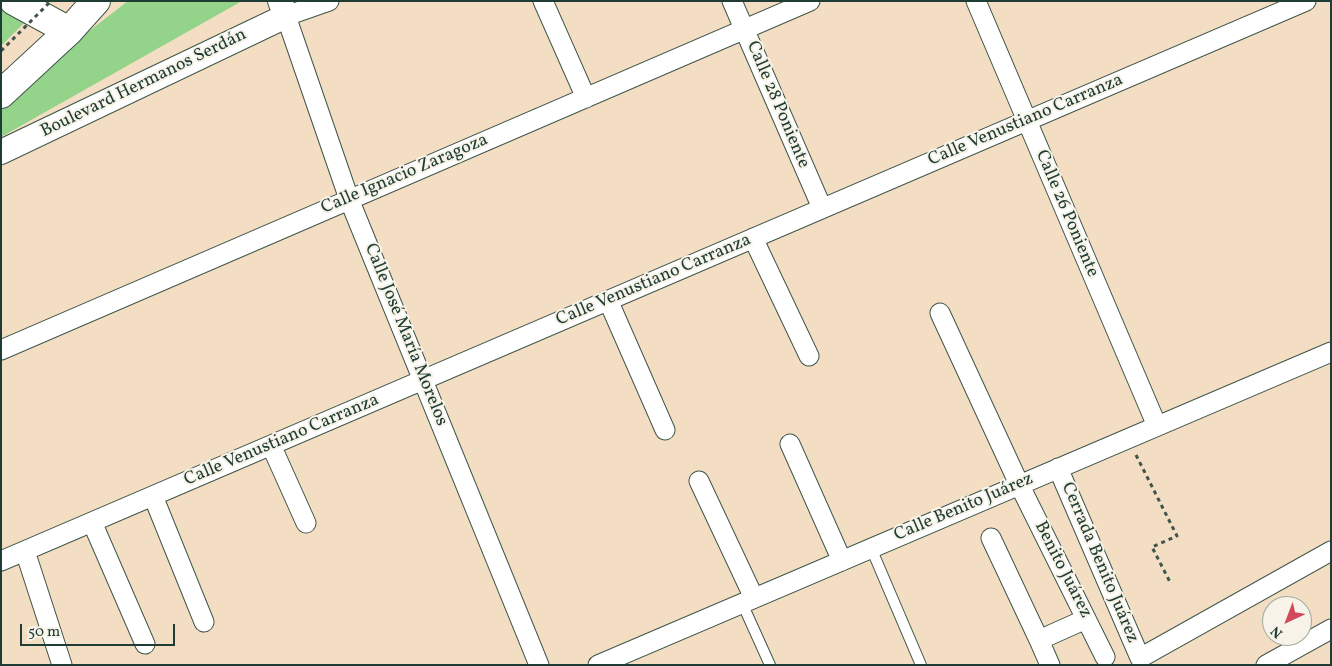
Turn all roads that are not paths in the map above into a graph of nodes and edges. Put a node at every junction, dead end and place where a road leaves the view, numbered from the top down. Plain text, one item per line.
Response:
1 (14, 1) edge
2 (96, 1) edge
3 (329, 1) edge
4 (543, 1) edge
5 (732, 1) edge
6 (810, 1) edge
7 (976, 1) edge
8 (1306, 1) edge
9 (283, 8) edge
10 (745, 29) junction
11 (68, 31) junction
12 (1, 94) edge
13 (586, 98) junction
14 (1026, 120) junction
15 (1, 152) edge
16 (349, 199) junction
17 (822, 208) junction
18 (753, 238) junction
19 (608, 300) junction
20 (940, 313) dead end
21 (1, 350) edge
22 (1331, 352) edge
23 (809, 356) dead end
24 (423, 380) junction
25 (1157, 426) junction
26 (664, 430) dead end
27 (790, 444) dead end
28 (271, 445) junction
29 (1058, 468) junction
30 (699, 480) dead end
31 (1019, 484) junction
32 (153, 496) junction
33 (92, 522) junction
34 (306, 523) dead end
35 (991, 538) dead end
36 (871, 548) junction
37 (25, 551) junction
38 (1331, 551) edge
39 (1, 561) edge
40 (842, 561) junction
41 (748, 601) junction
42 (1086, 619) junction
43 (204, 622) dead end
44 (1331, 629) edge
45 (1039, 640) junction
46 (145, 644) dead end
47 (1105, 656) dead end
48 (62, 665) edge
49 (539, 665) edge
50 (598, 665) edge
51 (770, 665) edge
52 (921, 665) edge
53 (1050, 665) edge
54 (1266, 665) edge

1 - 11 main road
2 - 11 main road
3 - 9 street
4 - 13 street
5 - 10 street, Calle 28 Poniente
6 - 10 street, Calle Ignacio Zaragoza
7 - 14 street, Calle 26 Poniente
8 - 14 street, Calle Venustiano Carranza
9 - 15 street, Boulevard Hermanos Serdán
9 - 16 street, Calle José María Morelos
10 - 13 street, Calle Ignacio Zaragoza
10 - 17 street, Calle 28 Poniente
11 - 12 main road
13 - 16 street, Calle Ignacio Zaragoza
14 - 17 street, Calle Venustiano Carranza
14 - 25 street, Calle 26 Poniente
16 - 21 street, Calle Ignacio Zaragoza
16 - 24 street, Calle José María Morelos
17 - 18 street, Calle Venustiano Carranza
18 - 19 street, Calle Venustiano Carranza
18 - 23 street
19 - 24 street, Calle Venustiano Carranza
19 - 26 street
20 - 31 street, Benito Juárez
22 - 25 street, Calle Benito Juárez
24 - 28 street, Calle Venustiano Carranza
24 - 49 street, Calle José María Morelos
25 - 29 street, Calle Benito Juárez
27 - 40 street
28 - 32 street, Calle Venustiano Carranza
28 - 34 street
29 - 31 street, Calle Benito Juárez
29 - 38 street, Cerrada Benito Juárez
30 - 41 street
31 - 36 street, Calle Benito Juárez
31 - 42 street, Benito Juárez
32 - 33 street, Calle Venustiano Carranza
32 - 43 street
33 - 37 street, Calle Venustiano Carranza
33 - 46 street
35 - 45 street
36 - 40 street, Calle Benito Juárez
36 - 52 lane
37 - 39 street, Calle Venustiano Carranza
37 - 48 street
40 - 41 street, Calle Benito Juárez
41 - 50 street, Calle Benito Juárez
41 - 51 lane
42 - 45 street
42 - 47 street, Benito Juárez
44 - 54 street
45 - 53 street

